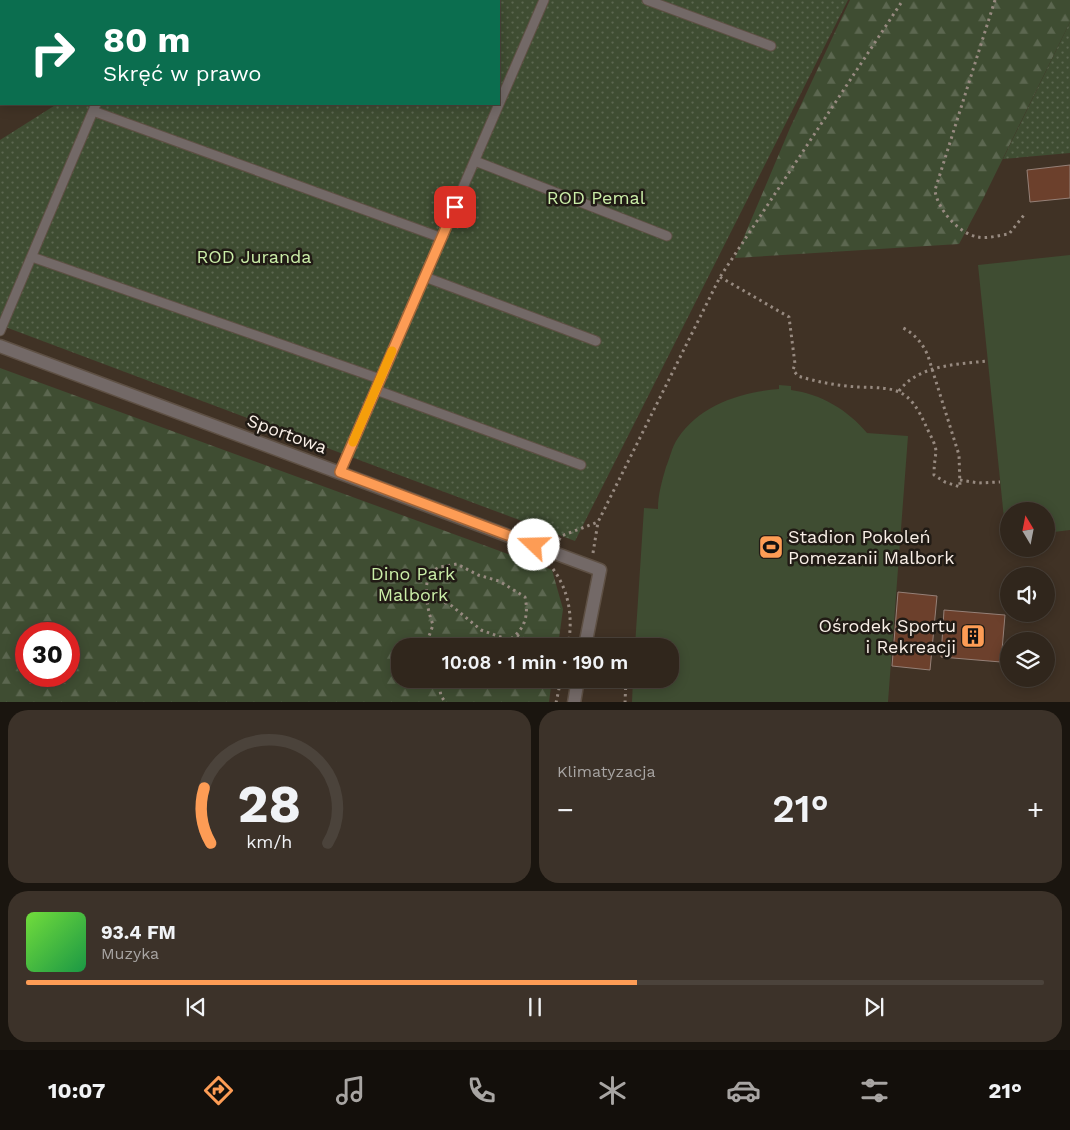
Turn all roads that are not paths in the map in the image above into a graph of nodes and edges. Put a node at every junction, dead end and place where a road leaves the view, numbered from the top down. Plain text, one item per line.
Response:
1 (544, 0) edge
2 (647, 0) edge
3 (771, 46) dead end
4 (501, 93) edge
5 (496, 105) edge
6 (95, 107) edge
7 (475, 161) junction
8 (668, 236) dead end
9 (442, 238) junction
10 (32, 257) junction
11 (425, 276) junction
12 (0, 331) edge
13 (596, 341) dead end
14 (0, 346) edge
15 (380, 379) junction
16 (376, 390) junction
17 (581, 465) dead end
18 (340, 472) junction
19 (587, 638) edge
20 (576, 688) edge
21 (574, 702) edge

1 - 4 lane
2 - 3 lane
5 - 7 lane
6 - 9 lane
6 - 10 lane
7 - 8 lane
7 - 9 lane
9 - 11 lane
10 - 12 lane
10 - 15 lane
11 - 13 lane
11 - 15 lane
14 - 18 street, Sportowa
15 - 16 lane
16 - 17 lane
16 - 18 lane
18 - 19 street, Sportowa
20 - 21 street

